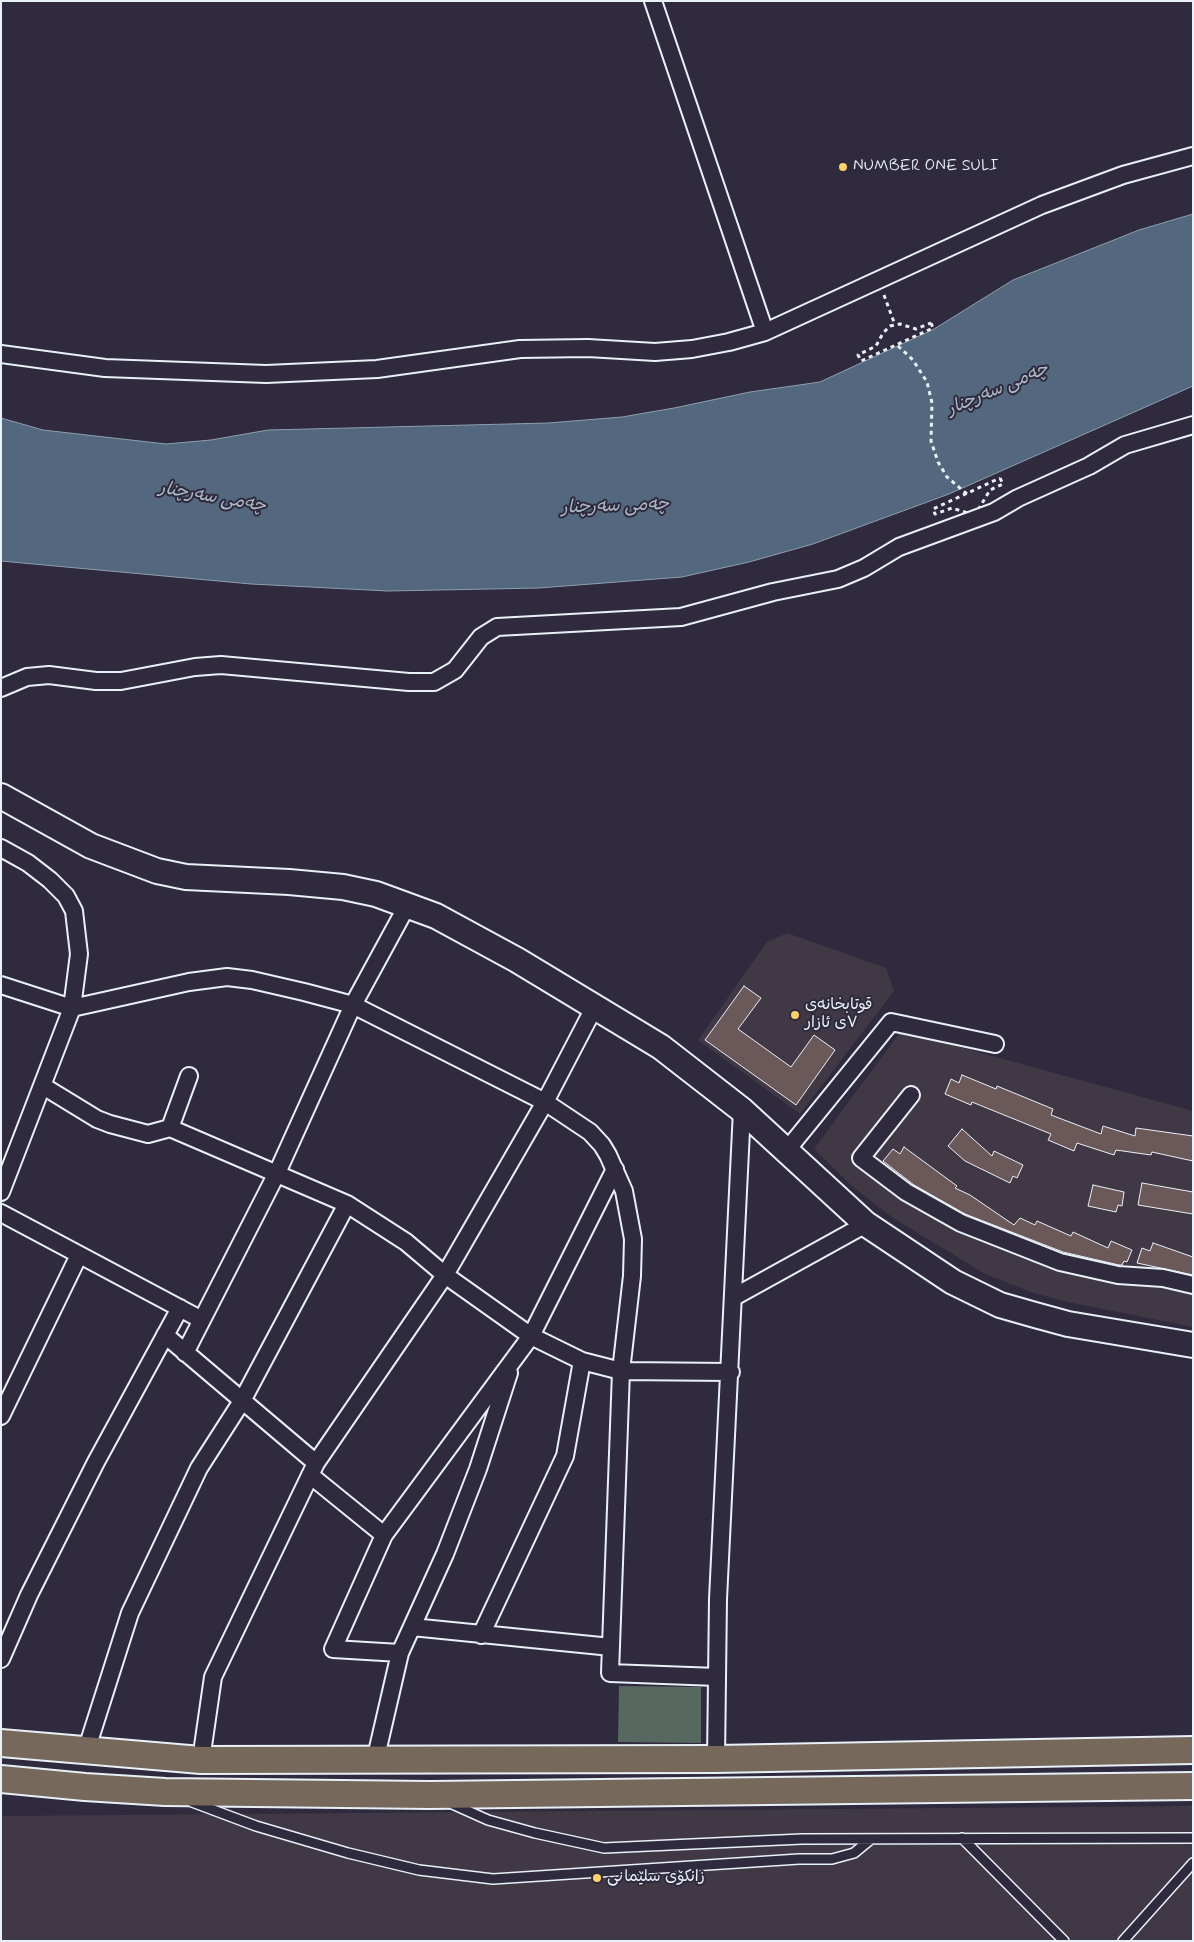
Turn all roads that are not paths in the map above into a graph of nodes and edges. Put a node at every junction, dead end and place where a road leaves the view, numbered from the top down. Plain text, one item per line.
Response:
1 (653, 1) edge
2 (1193, 156) edge
3 (765, 332) junction
4 (1, 354) edge
5 (1193, 425) edge
6 (1, 688) edge
7 (1, 796) edge
8 (1, 848) edge
9 (408, 904) junction
10 (1, 985) edge
11 (353, 1005) junction
12 (595, 1006) junction
13 (72, 1008) junction
14 (995, 1044) dead end
15 (189, 1076) dead end
16 (43, 1086) junction
17 (911, 1095) dead end
18 (545, 1102) junction
19 (742, 1110) junction
20 (170, 1128) junction
21 (787, 1150) junction
22 (615, 1169) junction
23 (276, 1173) junction
24 (1, 1192) edge
25 (347, 1204) junction
26 (1, 1213) edge
27 (866, 1224) junction
28 (79, 1254) junction
29 (445, 1275) junction
30 (1193, 1285) edge
31 (734, 1297) junction
32 (180, 1308) junction
33 (202, 1320) junction
34 (164, 1336) junction
35 (531, 1336) junction
36 (1193, 1345) edge
37 (185, 1352) junction
38 (512, 1361) junction
39 (582, 1361) junction
40 (620, 1371) junction
41 (730, 1372) junction
42 (242, 1401) junction
43 (1, 1416) edge
44 (313, 1469) junction
45 (384, 1535) junction
46 (412, 1627) junction
47 (481, 1635) junction
48 (611, 1647) junction
49 (400, 1653) junction
50 (1, 1659) edge
51 (717, 1677) junction
52 (1, 1743) edge
53 (87, 1748) junction
54 (1193, 1750) edge
55 (716, 1758) junction
56 (201, 1760) junction
57 (375, 1761) junction
58 (1, 1779) edge
59 (1193, 1786) edge
60 (165, 1792) junction
61 (430, 1795) junction
62 (962, 1838) junction
63 (1193, 1838) edge
64 (871, 1839) junction
65 (1193, 1863) edge
66 (1064, 1941) edge
67 (1123, 1941) edge

1 - 3 street
2 - 3 street
3 - 4 street
5 - 6 street
7 - 9 street
8 - 13 street
9 - 11 street
9 - 12 street
10 - 13 street
11 - 13 street
11 - 18 street
11 - 23 street
12 - 18 street
12 - 19 street
13 - 16 street
14 - 21 street
15 - 20 street
16 - 20 street
16 - 24 street
17 - 30 street
18 - 22 street
18 - 29 street
19 - 21 street
19 - 31 street
20 - 23 street
21 - 27 street
22 - 35 street
22 - 40 street
23 - 25 street
23 - 33 street
25 - 29 street
25 - 42 street
26 - 28 street
27 - 31 street
27 - 36 street
28 - 32 street
28 - 43 street
29 - 35 street
29 - 44 street
31 - 41 street
32 - 33 street
32 - 34 street
33 - 37 street
34 - 37 street
34 - 50 street
35 - 38 street
35 - 39 street
37 - 42 street
38 - 45 street
38 - 46 street
39 - 40 street
39 - 47 street
40 - 41 street
40 - 48 street
41 - 51 street
42 - 44 street
42 - 53 street
44 - 45 street
44 - 56 street
45 - 49 street
46 - 47 street
46 - 49 street
47 - 48 street
48 - 51 street
49 - 57 street
51 - 55 street
52 - 53 main road
53 - 56 main road
54 - 55 main road
55 - 57 main road
56 - 57 main road
58 - 60 main road
59 - 61 main road
60 - 61 main road
60 - 64 lane
61 - 64 lane
62 - 63 lane
62 - 64 lane
62 - 66 lane
65 - 67 lane

